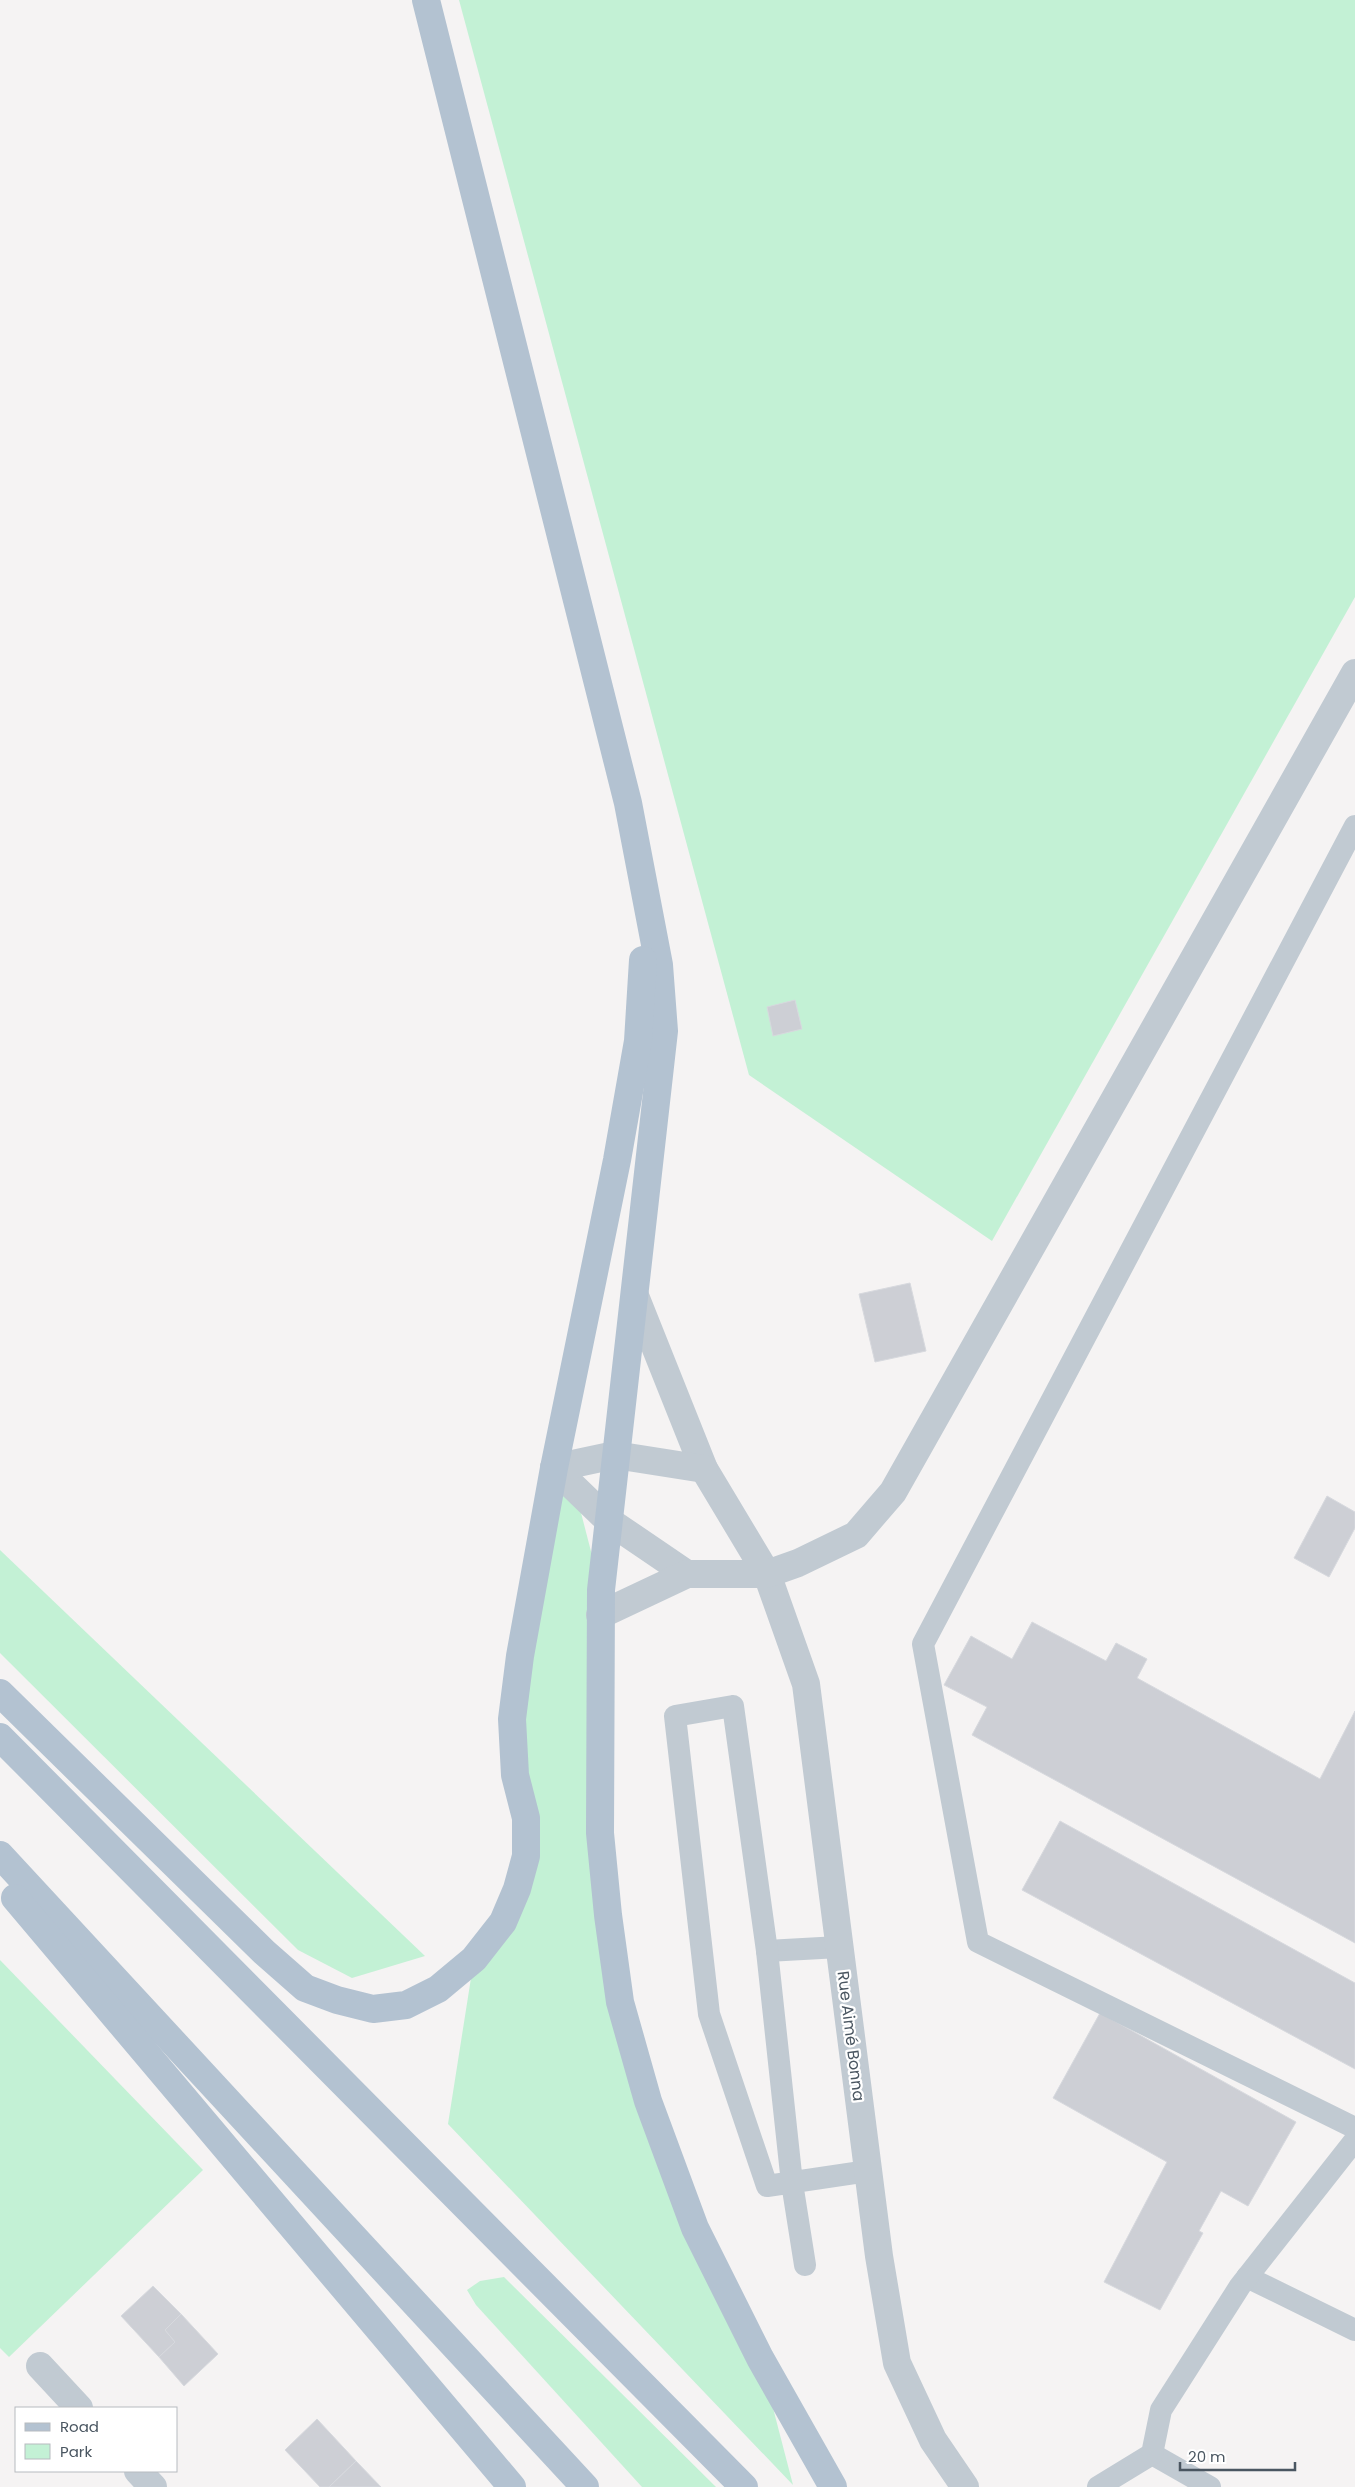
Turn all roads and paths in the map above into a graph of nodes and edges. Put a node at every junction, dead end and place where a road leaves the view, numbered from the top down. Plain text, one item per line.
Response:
1 (426, 0) edge
2 (1355, 673) edge
3 (1355, 826) edge
4 (644, 884) junction
5 (635, 1296) junction
6 (615, 1455) junction
7 (554, 1468) junction
8 (704, 1469) junction
9 (609, 1521) junction
10 (687, 1574) junction
11 (767, 1574) junction
12 (600, 1614) junction
13 (0, 1693) edge
14 (0, 1737) edge
15 (0, 1855) edge
16 (0, 1880) edge
17 (839, 1947) junction
18 (767, 1951) junction
19 (1355, 2128) edge
20 (1355, 2140) edge
21 (868, 2171) junction
22 (792, 2183) junction
23 (805, 2265) dead end
24 (1247, 2277) junction
25 (1355, 2330) edge
26 (40, 2366) dead end
27 (78, 2407) edge
28 (1152, 2454) junction
29 (139, 2472) edge
30 (153, 2487) edge
31 (512, 2487) edge
32 (585, 2487) edge
33 (744, 2487) edge
34 (834, 2487) edge
35 (965, 2487) edge
36 (1098, 2487) edge
37 (1210, 2487) edge

1 - 4 main road
2 - 11 street
3 - 19 lane
4 - 5 main road
4 - 7 main road
5 - 6 main road
5 - 8 street, Rue Aimé Bonna
6 - 7 street
6 - 8 street
6 - 9 main road
7 - 9 street
7 - 13 main road
8 - 11 street, Rue Aimé Bonna
9 - 10 street
9 - 12 main road
10 - 11 street
10 - 12 street
11 - 17 street, Rue Aimé Bonna
12 - 34 main road
14 - 33 main road
15 - 32 main road
16 - 31 main road
17 - 18 lane
17 - 21 street, Rue Aimé Bonna
18 - 22 lane
18 - 22 lane
20 - 24 lane
21 - 22 lane
21 - 35 street, Rue Aimé Bonna
22 - 23 lane
24 - 25 lane
24 - 28 lane
26 - 27 street
28 - 36 lane
28 - 37 lane
29 - 30 street

